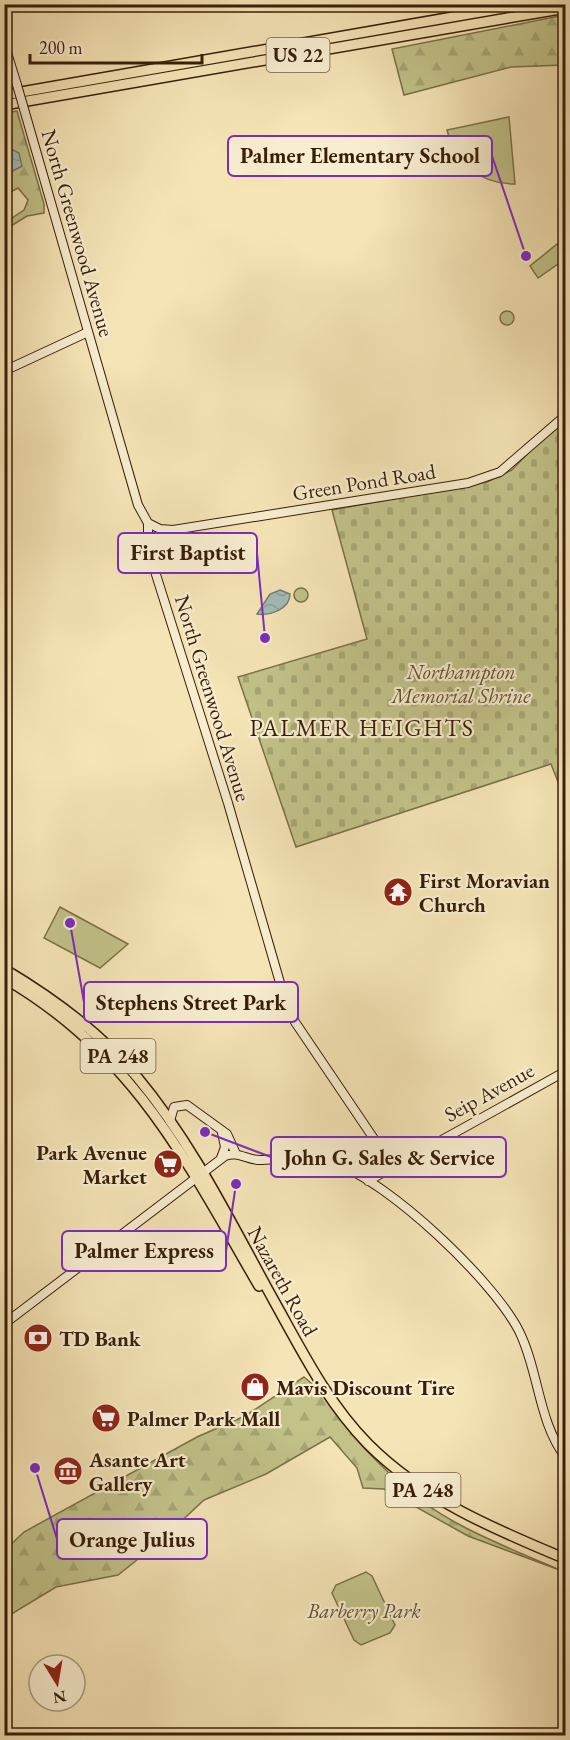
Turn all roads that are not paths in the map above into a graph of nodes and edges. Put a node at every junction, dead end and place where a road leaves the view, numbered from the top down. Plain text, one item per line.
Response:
1 (527, 4) edge
2 (566, 9) edge
3 (4, 44) edge
4 (4, 94) edge
5 (4, 105) edge
6 (88, 332) junction
7 (4, 371) edge
8 (566, 415) edge
9 (148, 523) junction
10 (4, 969) edge
11 (4, 978) edge
12 (566, 1071) edge
13 (172, 1125) junction
14 (220, 1129) junction
15 (236, 1154) junction
16 (220, 1160) junction
17 (393, 1167) junction
18 (199, 1175) junction
19 (368, 1181) junction
20 (4, 1324) edge
21 (566, 1458) edge
22 (566, 1559) edge

1 - 4 highway, US 22
2 - 5 highway, US 22
3 - 6 street, North Greenwood Avenue, bridge
6 - 7 street
6 - 9 street, North Greenwood Avenue
8 - 9 street, Green Pond Road
9 - 17 street, North Greenwood Avenue
10 - 13 highway, Nazareth Road / PA 248
11 - 18 highway, Nazareth Road / PA 248
12 - 17 street, Seip Avenue
13 - 14 street
13 - 18 highway, Nazareth Road / PA 248
14 - 15 street
14 - 16 street
15 - 16 street
15 - 19 street
16 - 18 street
17 - 19 street, Seip Avenue
18 - 20 street
18 - 22 highway, Nazareth Road / PA 248
19 - 21 street

